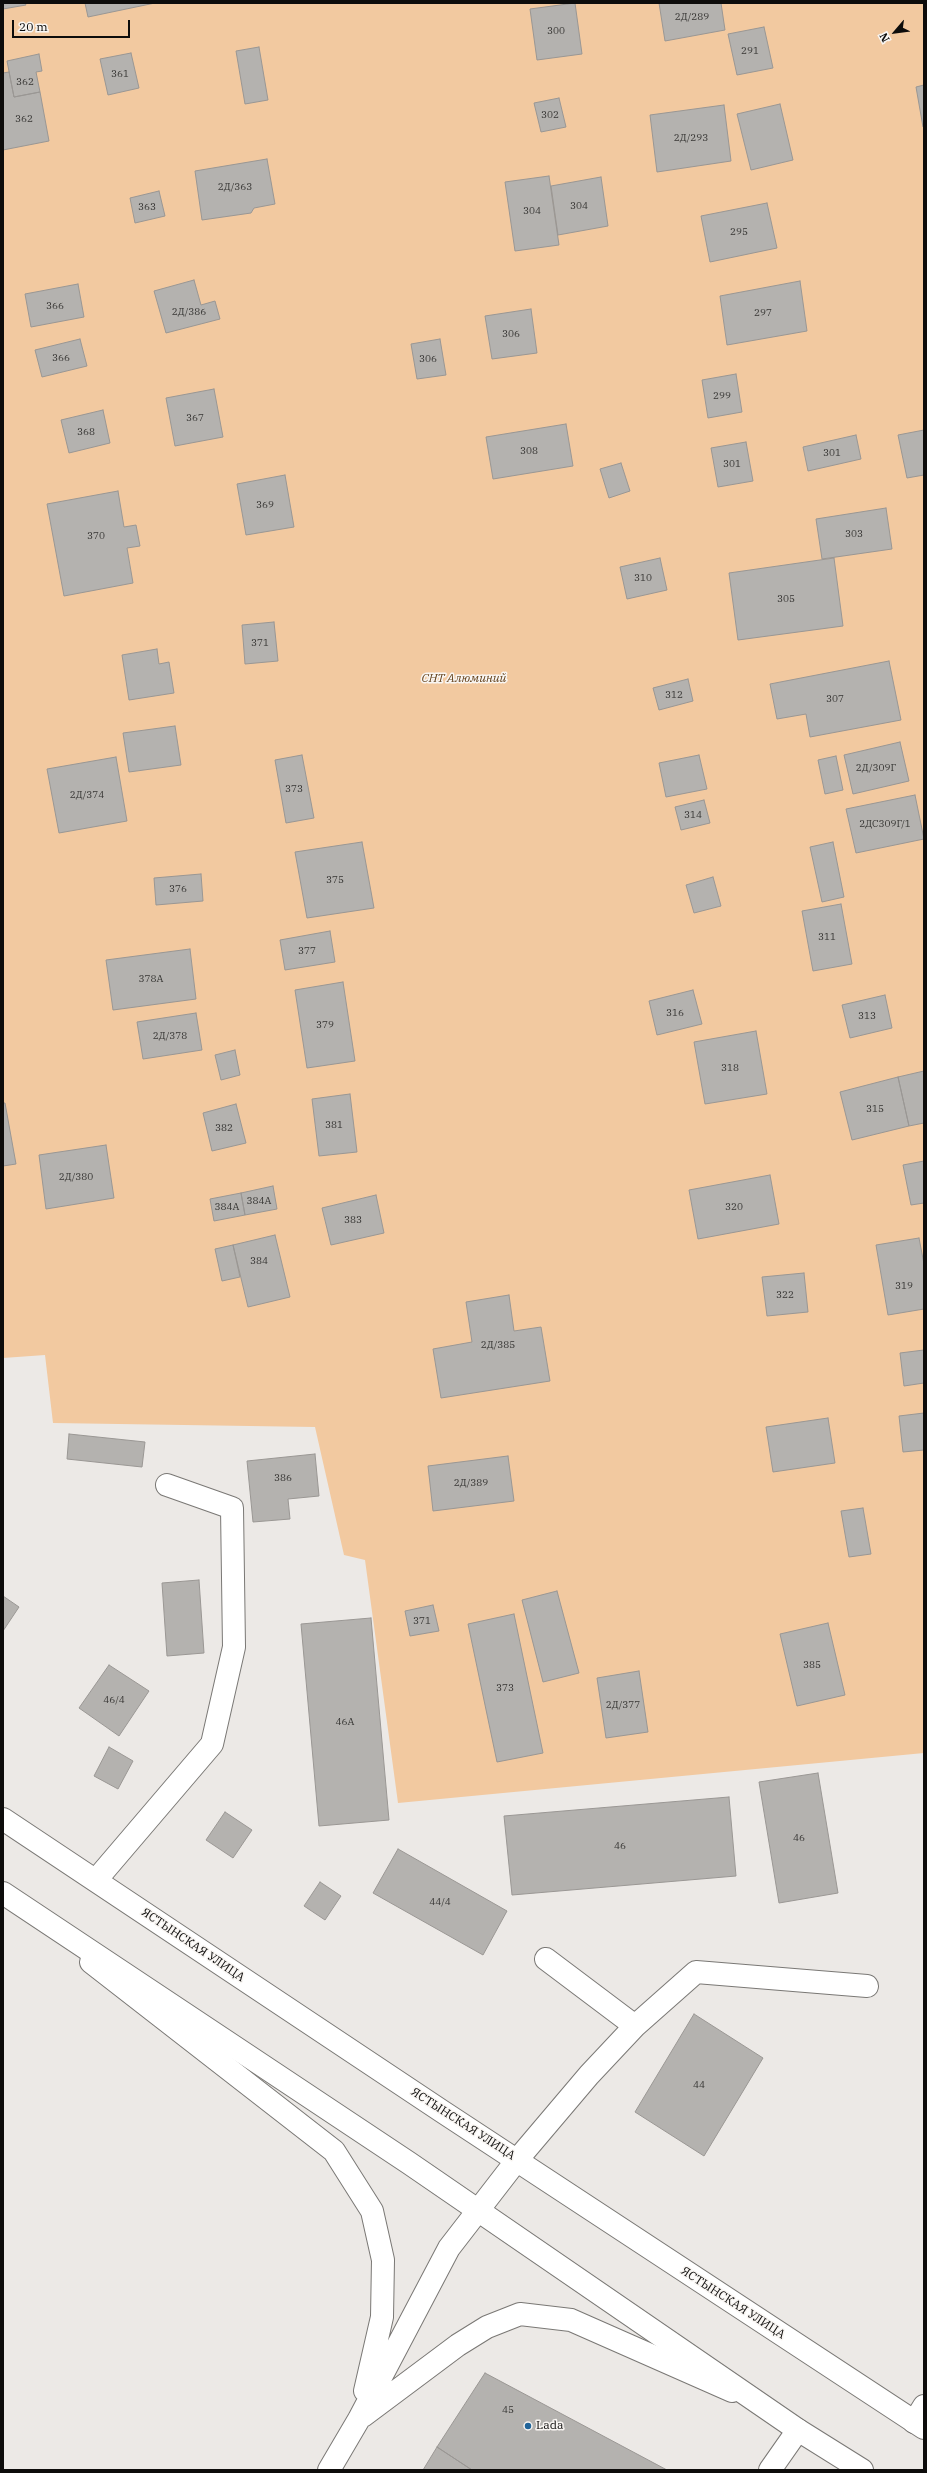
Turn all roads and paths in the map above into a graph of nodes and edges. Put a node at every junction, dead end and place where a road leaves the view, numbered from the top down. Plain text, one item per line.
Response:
1 (167, 1485) dead end
2 (3, 1819) edge
3 (96, 1880) junction
4 (3, 1894) edge
5 (546, 1959) dead end
6 (867, 1986) dead end
7 (635, 2026) junction
8 (517, 2160) junction
9 (477, 2209) junction
10 (769, 2408) junction
11 (359, 2419) junction
12 (921, 2419) edge
13 (798, 2430) junction
14 (329, 2470) edge
15 (770, 2470) edge
16 (862, 2470) edge

1 - 3 main road
2 - 3 main road, ЯСТЫНСКАЯ УЛИЦА
3 - 8 main road, ЯСТЫНСКАЯ УЛИЦА
4 - 9 main road
4 - 11 main road
5 - 7 main road
6 - 7 main road
7 - 8 main road
8 - 9 main road
8 - 12 main road, ЯСТЫНСКАЯ УЛИЦА
9 - 10 main road
9 - 11 main road
10 - 11 main road
10 - 13 main road
11 - 14 main road
13 - 15 main road
13 - 16 main road

